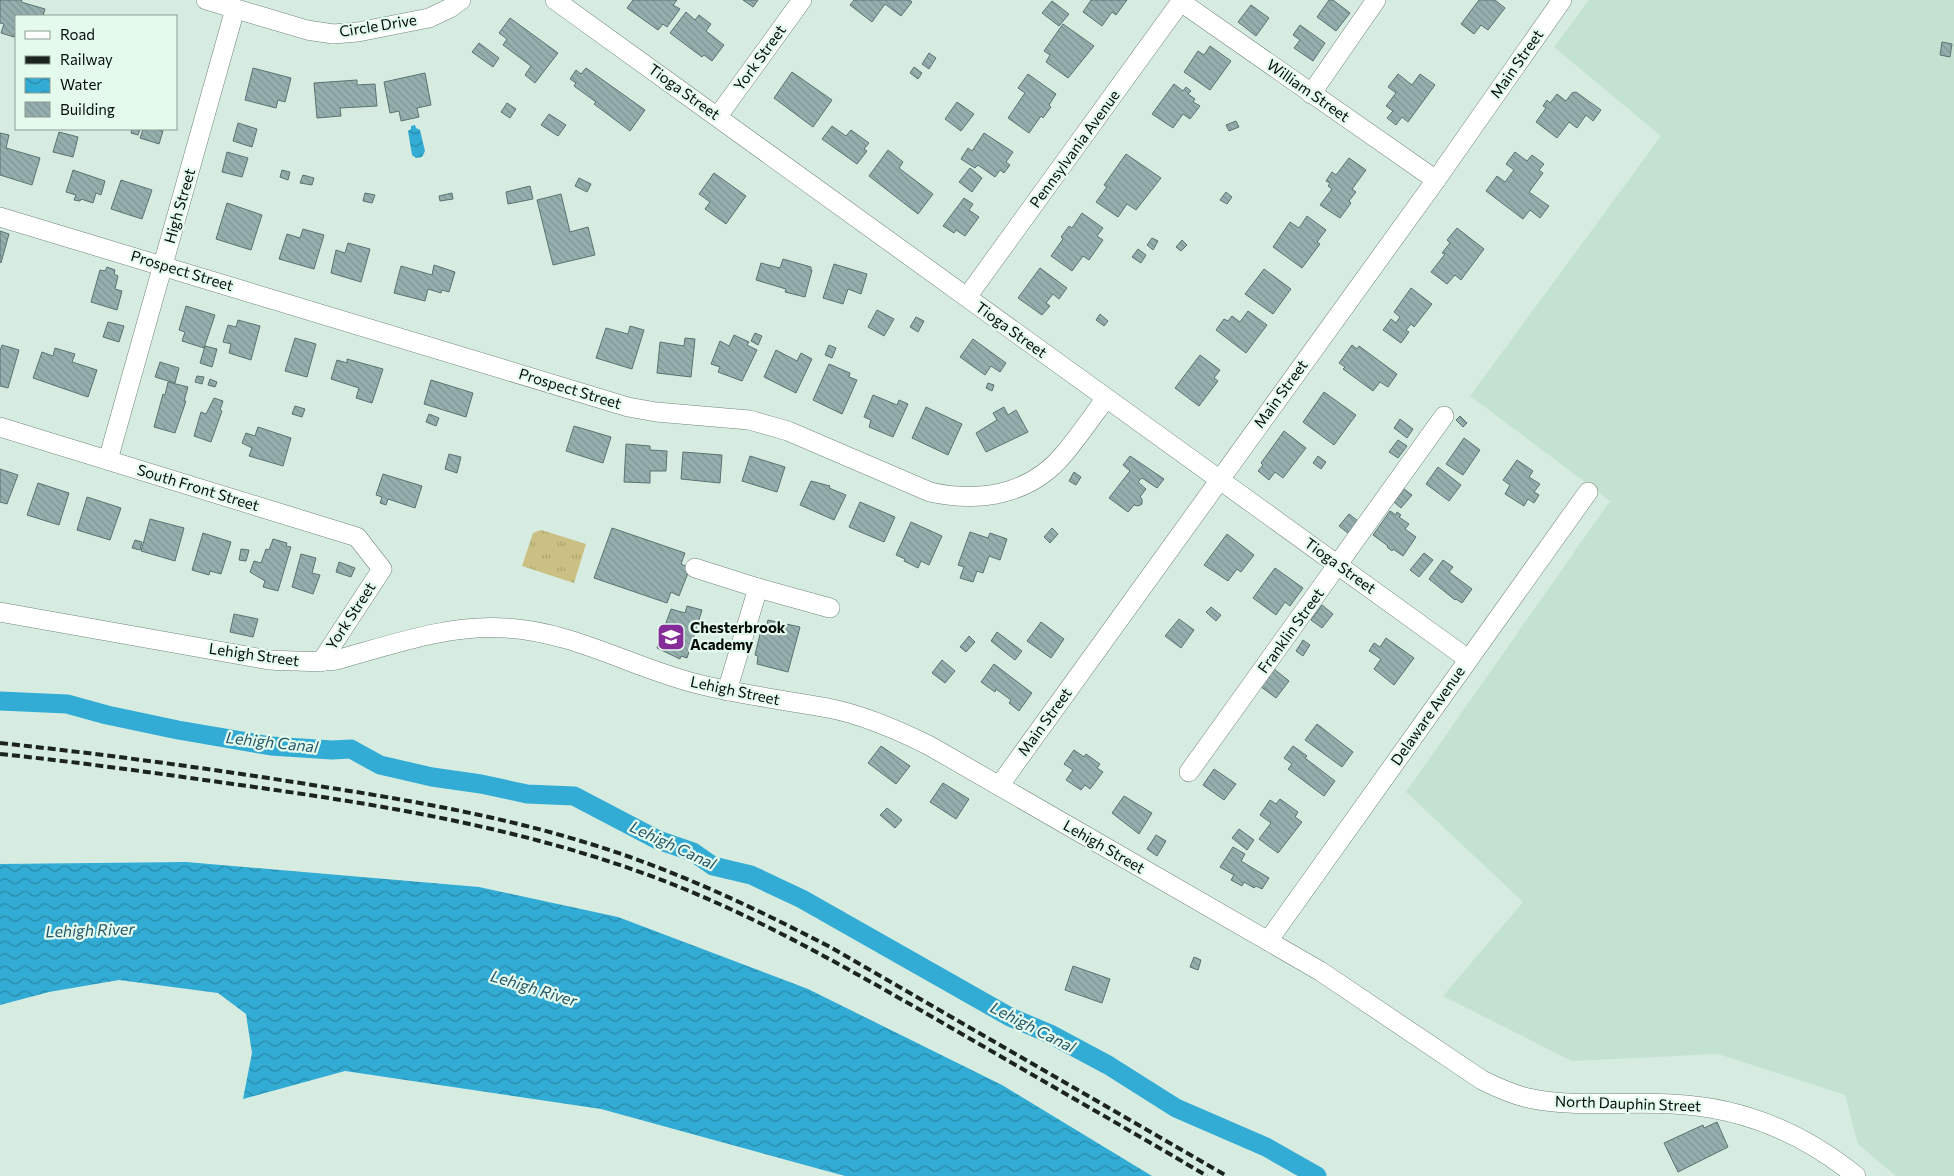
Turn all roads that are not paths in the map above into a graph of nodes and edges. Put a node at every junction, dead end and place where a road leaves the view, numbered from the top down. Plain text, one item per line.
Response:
1 (206, 0) edge
2 (461, 0) edge
3 (555, 0) edge
4 (802, 0) edge
5 (1376, 0) edge
6 (1562, 0) edge
7 (1181, 1) edge
8 (235, 9) junction
9 (1310, 94) junction
10 (718, 116) junction
11 (1436, 180) junction
12 (0, 217) edge
13 (163, 265) junction
14 (967, 297) junction
15 (1106, 398) junction
16 (1444, 416) dead end
17 (0, 427) edge
18 (108, 460) junction
19 (1219, 480) junction
20 (1588, 492) dead end
21 (1338, 565) junction
22 (695, 568) dead end
23 (382, 569) joint
24 (758, 588) junction
25 (830, 608) dead end
26 (0, 612) edge
27 (1468, 659) junction
28 (321, 662) junction
29 (727, 691) junction
30 (1189, 772) dead end
31 (999, 786) junction
32 (1268, 941) junction
33 (1402, 1026) joint
34 (1856, 1176) edge

1 - 8 street, Circle Drive
2 - 8 street, Circle Drive
3 - 10 street, Tioga Street
4 - 10 street, York Street
5 - 9 street
6 - 11 street, Main Street
7 - 9 street, William Street
7 - 14 street, Pennsylvania Avenue
8 - 13 street, High Street
9 - 11 street, William Street
10 - 14 street, Tioga Street
11 - 19 street, Main Street
12 - 13 street, Prospect Street
13 - 15 street, Prospect Street
13 - 18 street, High Street
14 - 15 street, Tioga Street
15 - 19 street, Tioga Street
16 - 21 street, Franklin Street
17 - 18 street, South Front Street
18 - 23 street, South Front Street
19 - 21 street, Tioga Street
19 - 31 street, Main Street
20 - 27 street, Delaware Avenue
21 - 27 street, Tioga Street
21 - 30 street, Franklin Street
22 - 24 street
23 - 28 street, York Street
24 - 25 street
24 - 29 street
26 - 28 street, Lehigh Street
27 - 32 street, Delaware Avenue
28 - 29 street, Lehigh Street
29 - 31 street, Lehigh Street
31 - 32 street, Lehigh Street
32 - 33 street, Lehigh Street
33 - 34 street, North Dauphin Street

